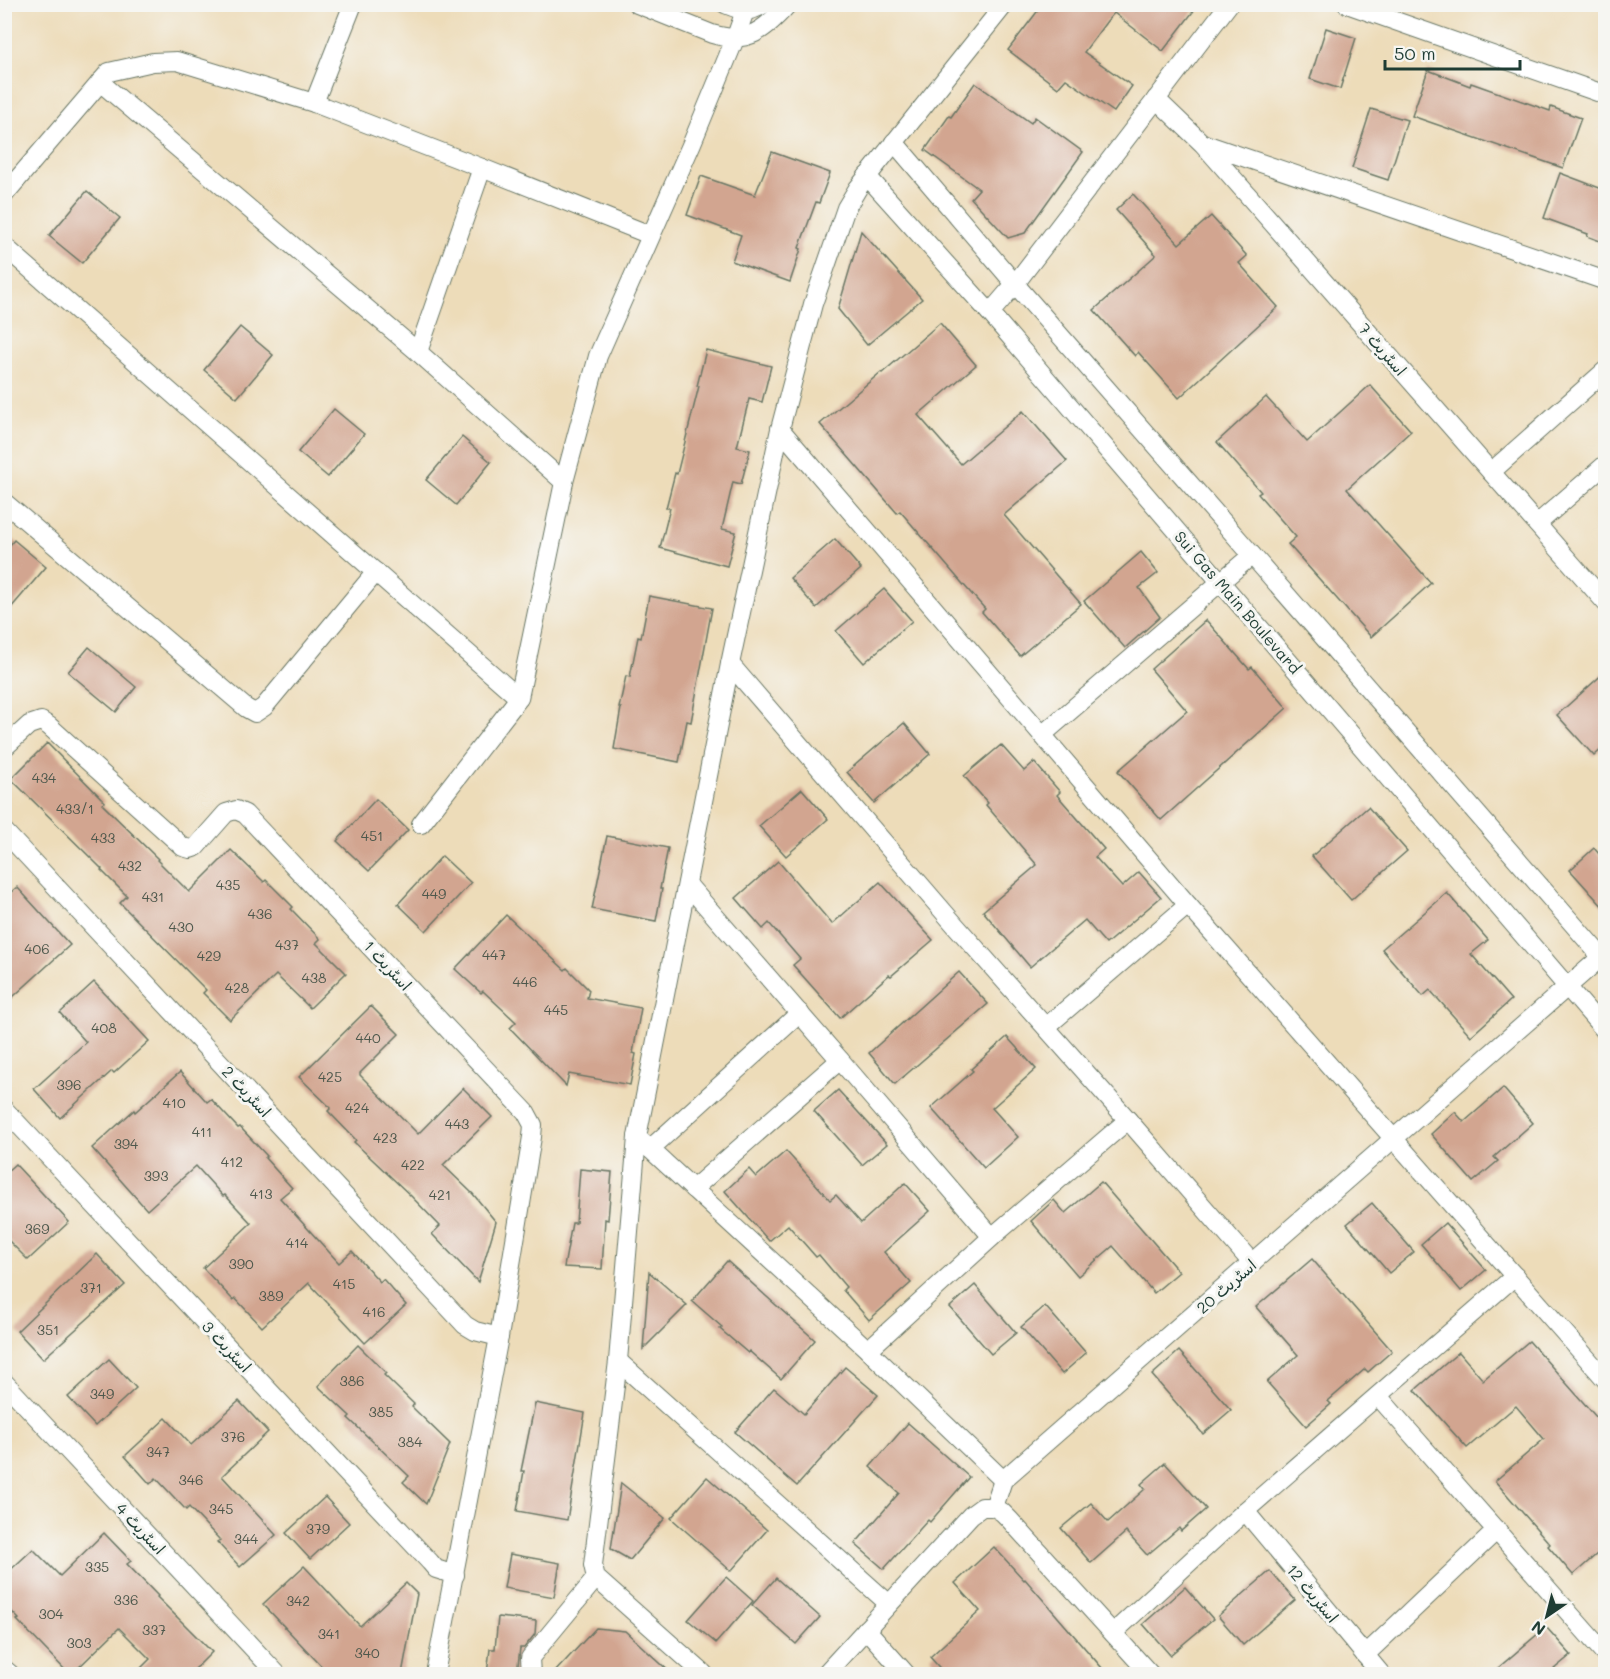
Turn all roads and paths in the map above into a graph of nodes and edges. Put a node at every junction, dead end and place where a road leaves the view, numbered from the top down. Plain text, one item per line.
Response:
1 (353, 4) edge
2 (637, 4) edge
3 (725, 4) edge
4 (764, 4) edge
5 (788, 4) edge
6 (1005, 4) edge
7 (1229, 4) edge
8 (1347, 4) edge
9 (745, 11) junction
10 (735, 39) junction
11 (100, 82) junction
12 (1605, 94) edge
13 (1156, 99) junction
14 (314, 103) junction
15 (894, 142) junction
16 (1203, 144) junction
17 (482, 168) junction
18 (867, 176) junction
19 (4, 195) edge
20 (650, 235) junction
21 (4, 246) edge
22 (1605, 281) edge
23 (1015, 284) junction
24 (990, 313) junction
25 (418, 352) junction
26 (1605, 370) edge
27 (780, 429) junction
28 (1605, 464) edge
29 (1491, 472) junction
30 (564, 482) junction
31 (4, 502) edge
32 (1537, 524) junction
33 (1252, 555) junction
34 (376, 572) junction
35 (1221, 582) junction
36 (1605, 603) edge
37 (730, 664) junction
38 (519, 698) junction
39 (1042, 735) junction
40 (4, 748) edge
41 (421, 824) dead end
42 (4, 831) edge
43 (687, 884) junction
44 (1188, 905) junction
45 (1604, 958) edge
46 (1566, 987) junction
47 (800, 1013) junction
48 (1046, 1027) junction
49 (1605, 1032) edge
50 (840, 1059) junction
51 (4, 1109) edge
52 (1128, 1120) junction
53 (1393, 1138) junction
54 (644, 1143) junction
55 (693, 1190) junction
56 (992, 1237) junction
57 (1252, 1263) junction
58 (1515, 1276) junction
59 (499, 1337) junction
60 (868, 1350) junction
61 (618, 1360) junction
62 (1605, 1380) edge
63 (4, 1382) edge
64 (1378, 1396) junction
65 (1003, 1480) junction
66 (994, 1507) junction
67 (1245, 1511) junction
68 (1497, 1530) junction
69 (455, 1575) junction
70 (596, 1578) junction
71 (890, 1604) junction
72 (866, 1629) junction
73 (1113, 1633) junction
74 (1365, 1655) junction
75 (1605, 1655) edge
76 (4, 1669) edge
77 (10, 1674) edge
78 (278, 1674) edge
79 (435, 1674) edge
80 (531, 1674) edge
81 (704, 1674) edge
82 (825, 1674) edge
83 (906, 1674) edge
84 (1150, 1674) edge
85 (1381, 1674) edge

1 - 14 street
2 - 10 street
3 - 9 street
4 - 9 street
5 - 10 street
6 - 15 street
7 - 13 street
8 - 12 street
9 - 10 street
10 - 20 street
11 - 14 street
11 - 19 street
11 - 25 street
13 - 16 street, اسٹریٹ 7
13 - 23 street
14 - 17 street
15 - 18 street
15 - 23 street
16 - 22 street
16 - 29 street, اسٹریٹ 7
17 - 20 street
17 - 25 street
18 - 24 street, Sui Gas Main Boulevard
18 - 27 street
20 - 30 street
21 - 34 street
23 - 24 street
23 - 33 street
24 - 35 street, Sui Gas Main Boulevard
25 - 30 street
26 - 29 street
27 - 37 street
27 - 39 street
28 - 32 street
29 - 32 street, اسٹریٹ 7
30 - 38 street
31 - 34 street
32 - 36 street, اسٹریٹ 7
33 - 35 street
33 - 45 street
34 - 38 street
35 - 39 street
35 - 46 street, Sui Gas Main Boulevard
37 - 43 street
37 - 48 street
38 - 41 street
39 - 44 street
40 - 59 street, اسٹریٹ 1
42 - 59 street, اسٹریٹ 2
43 - 47 street
43 - 54 street
44 - 48 street
44 - 53 street
45 - 46 street, اسٹریٹ 20
46 - 49 street, Sui Gas Main Boulevard
46 - 53 street, اسٹریٹ 20
47 - 50 street
47 - 54 street
48 - 52 street
50 - 55 street
50 - 56 street
51 - 69 street, اسٹریٹ 3
52 - 56 street
52 - 57 street
53 - 57 street, اسٹریٹ 20
53 - 58 street
54 - 55 street
54 - 61 street
55 - 60 street
56 - 60 street
57 - 65 street, اسٹریٹ 20
58 - 62 street
58 - 64 street
59 - 69 street
60 - 65 street
61 - 70 street
61 - 71 street
63 - 78 street, اسٹریٹ 4
64 - 67 street
64 - 68 street
65 - 66 street
66 - 71 street
66 - 73 street
67 - 73 street
67 - 74 street, اسٹریٹ 12
68 - 74 street
68 - 75 street
69 - 79 street
70 - 80 street
70 - 81 street
71 - 72 street
72 - 82 street
72 - 83 street
73 - 84 street
74 - 85 street, اسٹریٹ 12
76 - 77 street

